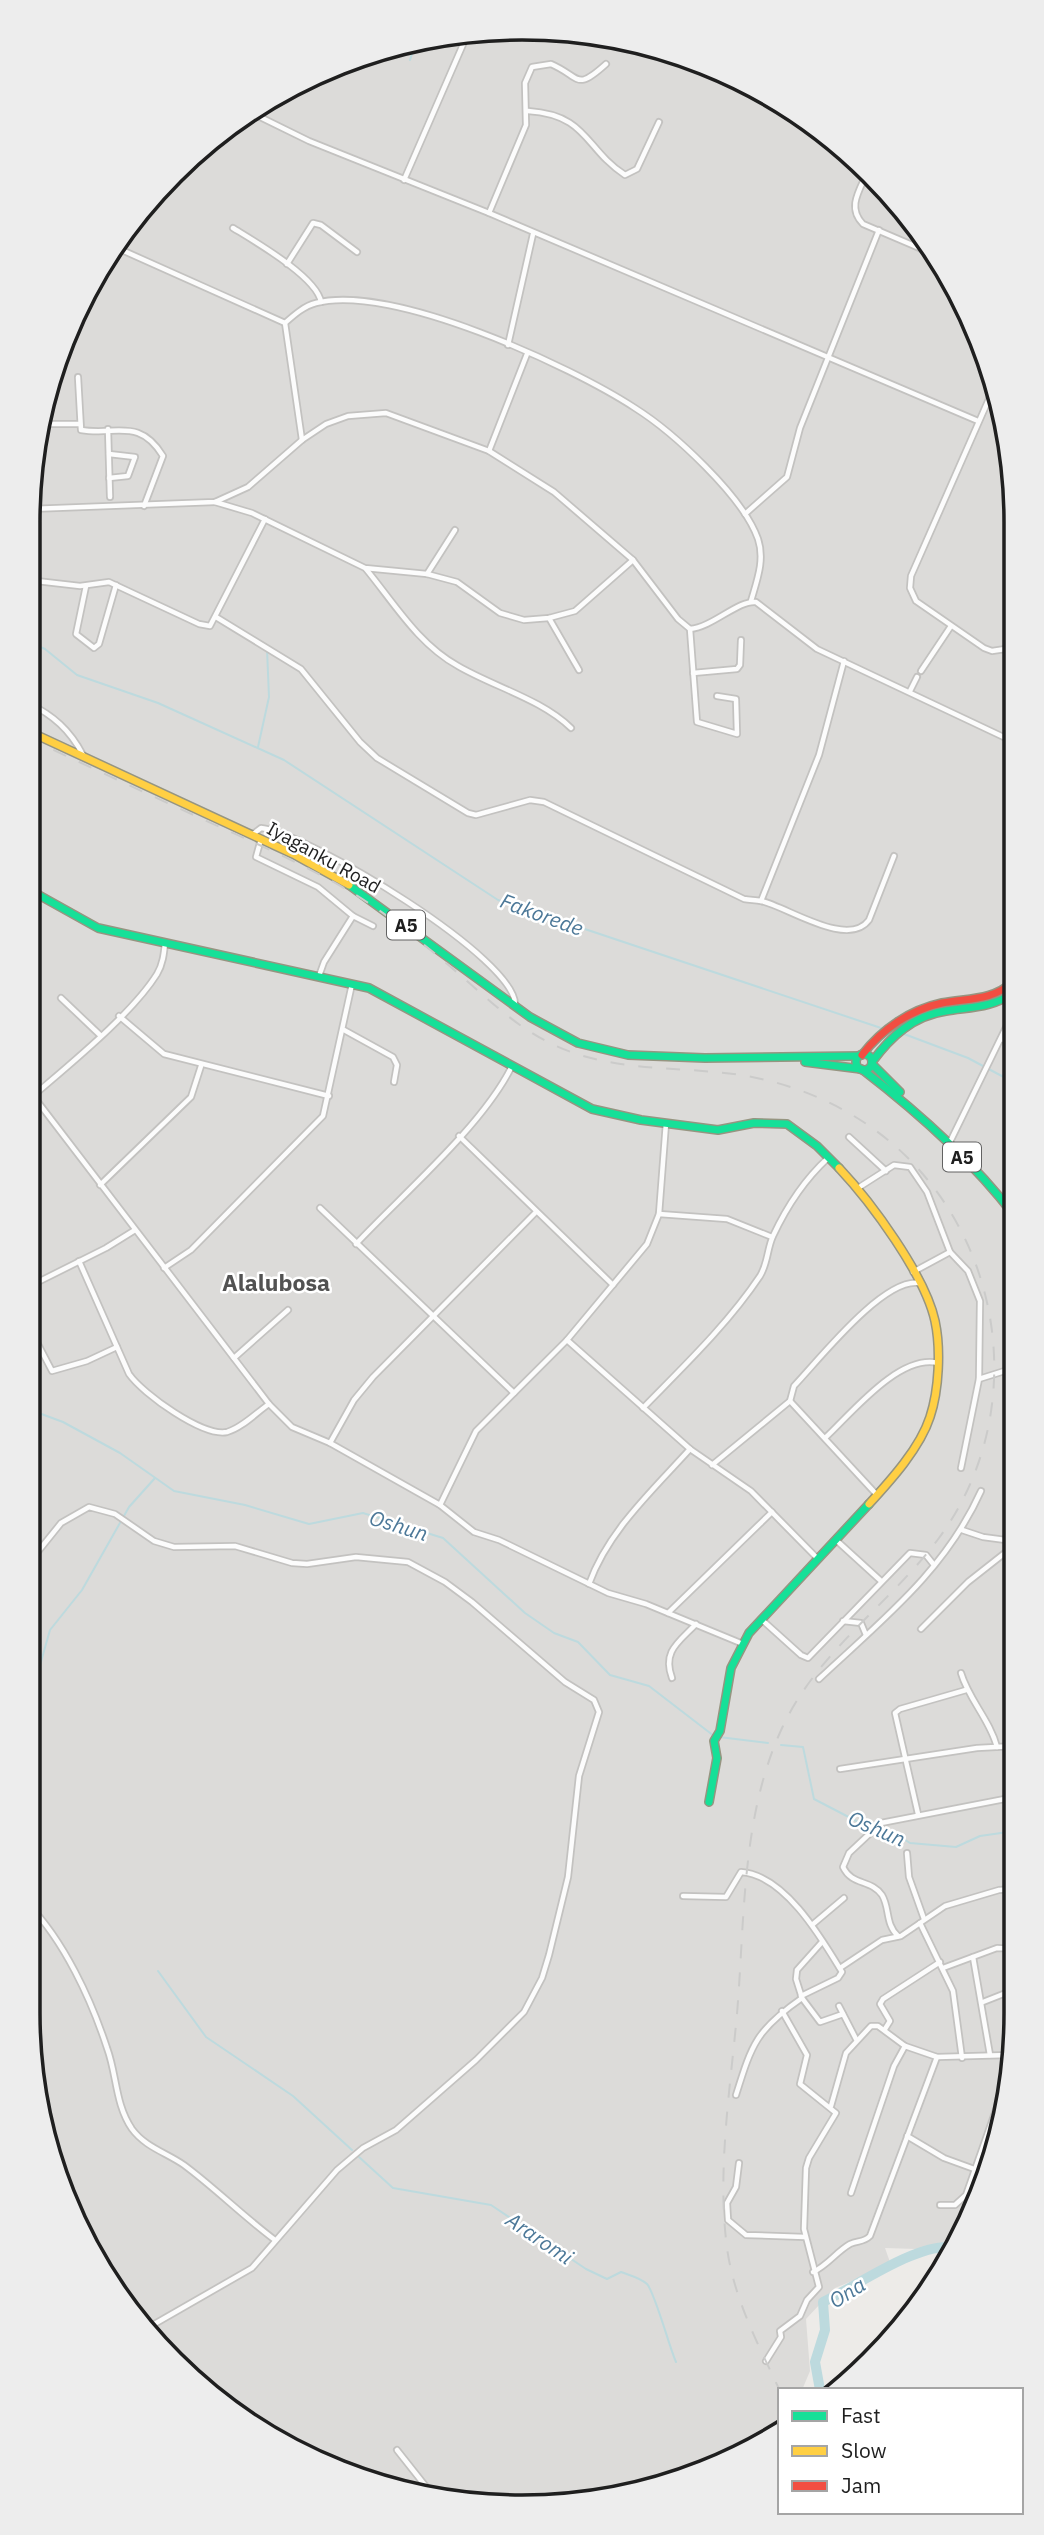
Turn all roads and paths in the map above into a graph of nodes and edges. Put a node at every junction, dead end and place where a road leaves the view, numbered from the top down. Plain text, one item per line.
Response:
1 (463, 44) edge
2 (606, 64) dead end
3 (528, 111) junction
4 (260, 117) edge
5 (659, 122) dead end
6 (404, 180) junction
7 (864, 182) edge
8 (489, 214) junction
9 (233, 228) dead end
10 (879, 230) junction
11 (533, 233) junction
12 (918, 247) edge
13 (123, 251) edge
14 (357, 252) dead end
15 (287, 264) junction
16 (321, 302) junction
17 (285, 323) junction
18 (509, 345) junction
19 (527, 354) junction
20 (826, 359) junction
21 (78, 377) dead end
22 (988, 401) edge
23 (978, 421) junction
24 (51, 424) edge
25 (79, 424) junction
26 (108, 429) junction
27 (302, 440) junction
28 (489, 451) junction
29 (108, 454) junction
30 (109, 478) junction
31 (110, 497) dead end
32 (215, 502) junction
33 (144, 506) junction
34 (40, 509) edge
35 (745, 514) junction
36 (265, 519) junction
37 (455, 530) dead end
38 (633, 560) junction
39 (365, 568) junction
40 (427, 574) junction
41 (40, 581) edge
42 (116, 585) junction
43 (86, 586) junction
44 (751, 601) junction
45 (216, 617) junction
46 (549, 618) junction
47 (951, 626) junction
48 (690, 629) junction
49 (741, 640) dead end
50 (1004, 650) edge
51 (844, 661) junction
52 (579, 670) dead end
53 (693, 673) junction
54 (910, 691) junction
55 (717, 696) dead end
56 (40, 710) edge
57 (571, 728) dead end
58 (40, 736) edge
59 (1004, 737) edge
60 (84, 756) junction
61 (252, 835) junction
62 (261, 839) junction
63 (894, 856) dead end
64 (40, 896) edge
65 (761, 901) junction
66 (353, 916) junction
67 (373, 926) dead end
68 (165, 942) junction
69 (319, 976) junction
70 (352, 984) junction
71 (1004, 990) edge
72 (61, 998) dead end
73 (1004, 998) edge
74 (515, 1007) junction
75 (119, 1016) junction
76 (344, 1030) junction
77 (1004, 1032) edge
78 (100, 1035) junction
79 (1001, 1039) junction
80 (1004, 1040) edge
81 (861, 1056) junction
82 (793, 1059) junction
83 (872, 1063) junction
84 (201, 1066) junction
85 (511, 1068) junction
86 (862, 1070) junction
87 (394, 1082) dead end
88 (40, 1090) edge
89 (329, 1096) junction
90 (906, 1102) junction
91 (40, 1105) edge
92 (666, 1123) junction
93 (459, 1136) junction
94 (849, 1136) dead end
95 (949, 1145) junction
96 (828, 1158) junction
97 (886, 1171) junction
98 (100, 1185) junction
99 (858, 1188) junction
100 (1004, 1204) edge
101 (320, 1208) dead end
102 (536, 1212) junction
103 (659, 1214) junction
104 (135, 1230) junction
105 (772, 1237) junction
106 (356, 1244) junction
107 (950, 1252) junction
108 (79, 1261) junction
109 (164, 1268) junction
110 (913, 1272) junction
111 (40, 1281) edge
112 (919, 1283) junction
113 (613, 1285) junction
114 (288, 1310) dead end
115 (433, 1316) junction
116 (567, 1339) junction
117 (117, 1347) junction
118 (40, 1348) edge
119 (234, 1358) junction
120 (938, 1363) junction
121 (1004, 1371) edge
122 (979, 1379) junction
123 (514, 1393) junction
124 (790, 1401) junction
125 (269, 1404) junction
126 (643, 1408) junction
127 (825, 1438) junction
128 (330, 1443) junction
129 (690, 1449) junction
130 (712, 1465) junction
131 (961, 1468) dead end
132 (981, 1491) dead end
133 (877, 1495) junction
134 (440, 1505) junction
135 (772, 1512) junction
136 (962, 1530) junction
137 (836, 1540) junction
138 (1004, 1540) edge
139 (40, 1549) edge
140 (1004, 1552) edge
141 (818, 1559) junction
142 (934, 1565) junction
143 (881, 1581) junction
144 (589, 1584) junction
145 (668, 1612) junction
146 (761, 1619) junction
147 (842, 1620) junction
148 (697, 1624) junction
149 (921, 1629) dead end
150 (866, 1635) junction
151 (743, 1644) junction
152 (961, 1674) dead end
153 (672, 1678) dead end
154 (819, 1679) dead end
155 (966, 1690) junction
156 (996, 1747) junction
157 (1004, 1747) edge
158 (904, 1761) junction
159 (840, 1769) dead end
160 (1004, 1799) edge
161 (709, 1802) dead end
162 (918, 1814) junction
163 (907, 1853) dead end
164 (1004, 1890) edge
165 (683, 1896) dead end
166 (844, 1898) dead end
167 (40, 1920) edge
168 (922, 1921) junction
169 (812, 1925) junction
170 (898, 1936) junction
171 (822, 1942) junction
172 (1004, 1949) edge
173 (973, 1956) junction
174 (942, 1965) junction
175 (840, 1968) junction
176 (1004, 1994) edge
177 (801, 1997) junction
178 (983, 2002) junction
179 (839, 2006) dead end
180 (782, 2011) junction
181 (843, 2014) junction
182 (885, 2029) junction
183 (856, 2039) junction
184 (905, 2046) junction
185 (990, 2055) junction
186 (1002, 2055) edge
187 (937, 2057) junction
188 (962, 2058) junction
189 (736, 2095) dead end
190 (832, 2107) junction
191 (988, 2131) edge
192 (907, 2136) junction
193 (738, 2163) dead end
194 (975, 2170) junction
195 (851, 2193) dead end
196 (940, 2205) dead end
197 (805, 2237) junction
198 (275, 2240) junction
199 (813, 2272) junction
200 (155, 2324) edge
201 (766, 2361) dead end
202 (397, 2450) dead end
203 (424, 2484) edge

1 - 6 street
2 - 3 street
3 - 5 street
3 - 8 street
4 - 6 street
6 - 8 street
7 - 10 street
8 - 11 street
9 - 15 street
10 - 12 street
10 - 20 street
11 - 18 street
11 - 20 street
13 - 17 street
14 - 15 street
15 - 16 street
16 - 17 street
16 - 18 street
17 - 27 street
18 - 19 street
19 - 28 street
19 - 35 street
20 - 23 street
20 - 35 street
21 - 25 street
22 - 23 street
23 - 47 street
24 - 25 street
25 - 26 street
26 - 29 street
26 - 33 street
27 - 28 street
27 - 32 street
28 - 38 street
29 - 30 street
29 - 30 street
30 - 31 street
32 - 33 street
32 - 36 street
33 - 34 street
35 - 44 street
36 - 39 street
36 - 45 street
37 - 40 street
38 - 46 street
38 - 48 street
39 - 40 street
39 - 57 street
40 - 46 street
41 - 43 street
42 - 43 street
42 - 43 street
42 - 45 street
44 - 48 street
44 - 51 street
45 - 65 street
46 - 52 street
47 - 50 street
47 - 54 street
48 - 53 street
49 - 53 street
51 - 54 street
51 - 65 street
53 - 55 street
54 - 59 street
56 - 60 street
58 - 60 main road, Iyaganku Road / A5
60 - 61 main road, Iyaganku Road / A5
61 - 62 main road, Iyaganku Road / A5
61 - 74 street
62 - 66 street
62 - 74 main road, Iyaganku Road / A5
63 - 65 street
64 - 68 main road
66 - 67 street
66 - 69 street
68 - 69 main road
68 - 75 street
69 - 70 main road
70 - 76 street
70 - 85 main road
71 - 81 main road
72 - 78 street
73 - 83 main road
74 - 82 main road, Iyaganku Road / A5
75 - 78 street
75 - 84 street
76 - 87 street
76 - 89 street
77 - 79 street
78 - 88 street
79 - 80 street
79 - 95 street
81 - 82 main road, Iyaganku Road / A5
81 - 83 main road
81 - 86 main road
82 - 86 main road, Iyaganku Road / A5
83 - 86 main road
83 - 90 main road, A5
84 - 89 street
84 - 98 street
85 - 92 main road
85 - 93 street
86 - 90 main road, A5
89 - 109 street
90 - 95 main road, A5
91 - 98 street
92 - 96 main road
92 - 103 street
93 - 102 street
93 - 106 street
94 - 97 street
95 - 100 main road, A5
96 - 99 main road
96 - 105 street
97 - 99 street
97 - 107 street
98 - 104 street
99 - 110 main road
101 - 106 street
102 - 113 street
102 - 115 street
103 - 105 street
103 - 113 street
104 - 108 street
104 - 109 street
105 - 126 street
106 - 115 street
107 - 110 street
107 - 122 street
108 - 111 street
108 - 117 street
109 - 119 street
110 - 112 main road
112 - 120 main road
112 - 124 street
113 - 116 street
114 - 119 street
115 - 123 street
115 - 128 street
116 - 123 street
116 - 126 street
117 - 118 street
117 - 125 street
119 - 125 street
120 - 127 street
120 - 133 main road
121 - 122 street
122 - 131 street
123 - 134 street
124 - 127 street
124 - 130 street
125 - 128 street
126 - 129 street
127 - 133 street
128 - 134 street
129 - 130 street
129 - 144 street
130 - 135 street
132 - 136 street
133 - 137 main road
134 - 144 street
135 - 141 street
135 - 145 street
136 - 138 street
136 - 142 street
137 - 141 main road
137 - 143 street
139 - 198 street
140 - 149 street
141 - 146 main road
142 - 143 street
142 - 150 street
143 - 147 street
144 - 145 street
145 - 148 street
146 - 147 street
146 - 151 main road
147 - 150 street
148 - 151 street
148 - 153 street
150 - 154 street
151 - 161 main road
152 - 155 street
155 - 156 street
155 - 158 street
156 - 157 street
156 - 158 street
158 - 159 street
158 - 162 street
160 - 162 street
162 - 170 street
163 - 168 street
164 - 168 street
165 - 169 street
166 - 169 street
167 - 198 street
168 - 170 street
168 - 174 street
169 - 171 street
170 - 175 street
171 - 175 street
171 - 177 street
172 - 173 street
173 - 174 street
173 - 178 street
174 - 182 street
174 - 188 street
175 - 177 street
176 - 178 street
177 - 180 street
177 - 181 street
178 - 185 street
179 - 181 street
180 - 189 street
180 - 190 street
181 - 183 street
182 - 183 street
182 - 184 street
183 - 190 street
184 - 187 street
184 - 195 street
185 - 186 street
185 - 188 street
187 - 188 street
187 - 192 street
190 - 197 street
191 - 194 street
192 - 194 street
192 - 199 street
193 - 197 street
194 - 196 street
197 - 199 street
198 - 200 street
199 - 201 street
202 - 203 street

